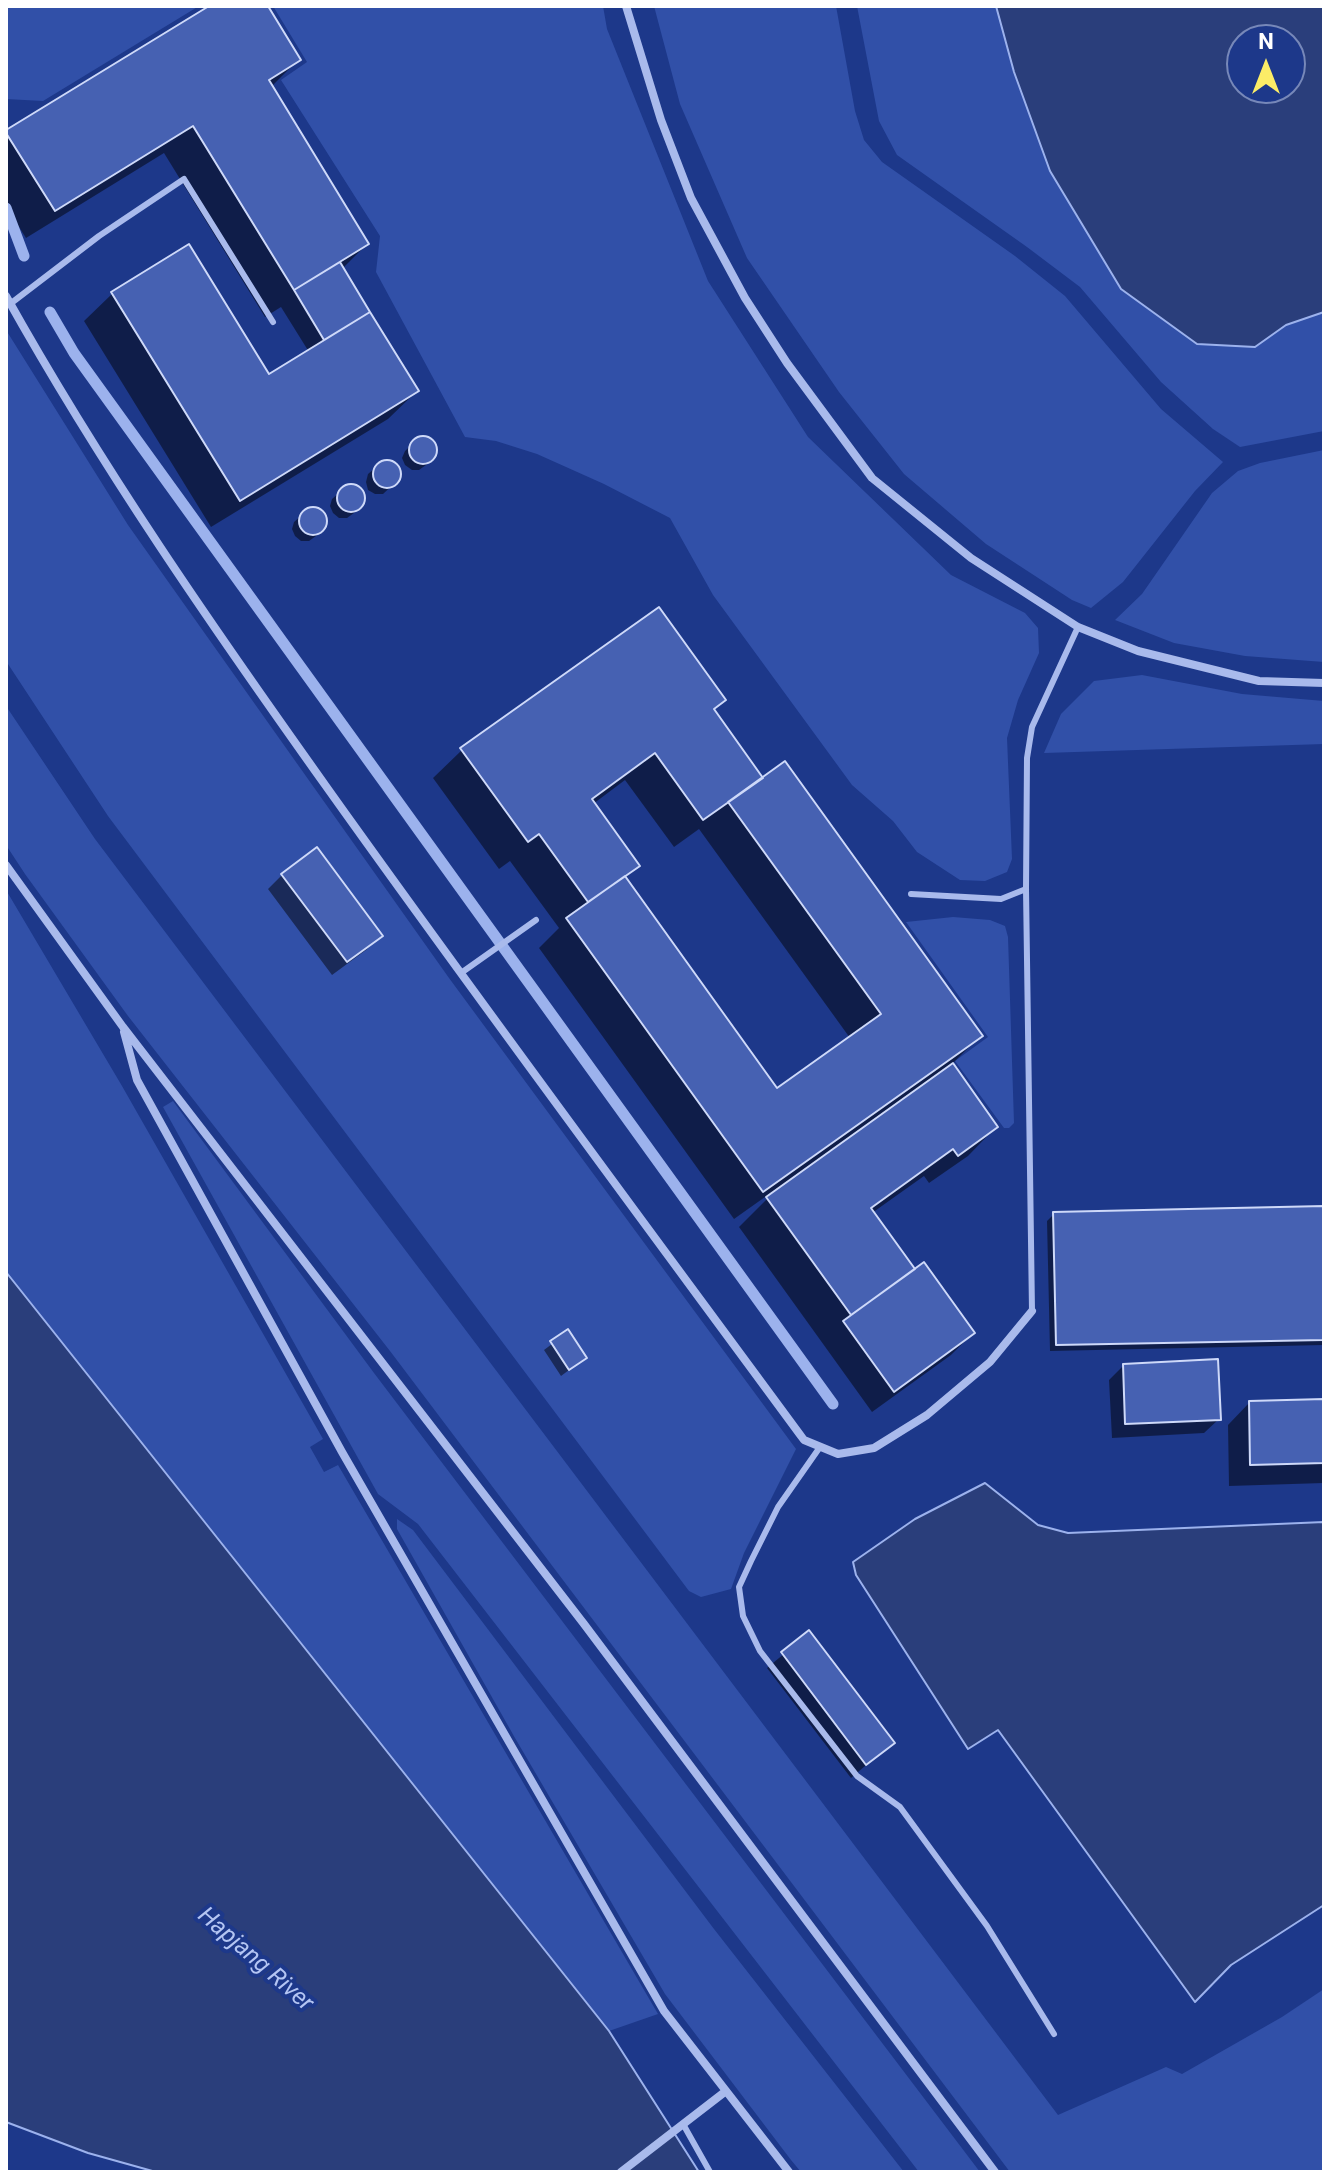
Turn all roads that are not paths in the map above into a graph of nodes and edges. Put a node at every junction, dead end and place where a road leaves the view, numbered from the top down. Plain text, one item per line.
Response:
1 (626, 6) edge
2 (8, 300) edge
3 (273, 322) dead end
4 (1078, 627) junction
5 (1324, 683) edge
6 (6, 865) edge
7 (1026, 889) junction
8 (911, 894) dead end
9 (536, 920) dead end
10 (461, 973) junction
11 (123, 1027) junction
12 (1032, 1311) joint
13 (820, 1447) junction
14 (1054, 2034) dead end
15 (726, 2091) junction
16 (681, 2126) junction
17 (621, 2172) edge
18 (710, 2172) edge
19 (789, 2172) edge
20 (995, 2172) edge

1 - 4 street
2 - 3 lane
2 - 10 street
4 - 5 street
4 - 7 lane
6 - 11 street
7 - 8 lane
7 - 12 lane
9 - 10 lane
10 - 13 street
11 - 15 street
11 - 20 street
12 - 13 street
13 - 14 lane
15 - 16 street
15 - 19 street
16 - 17 street
16 - 18 lane

